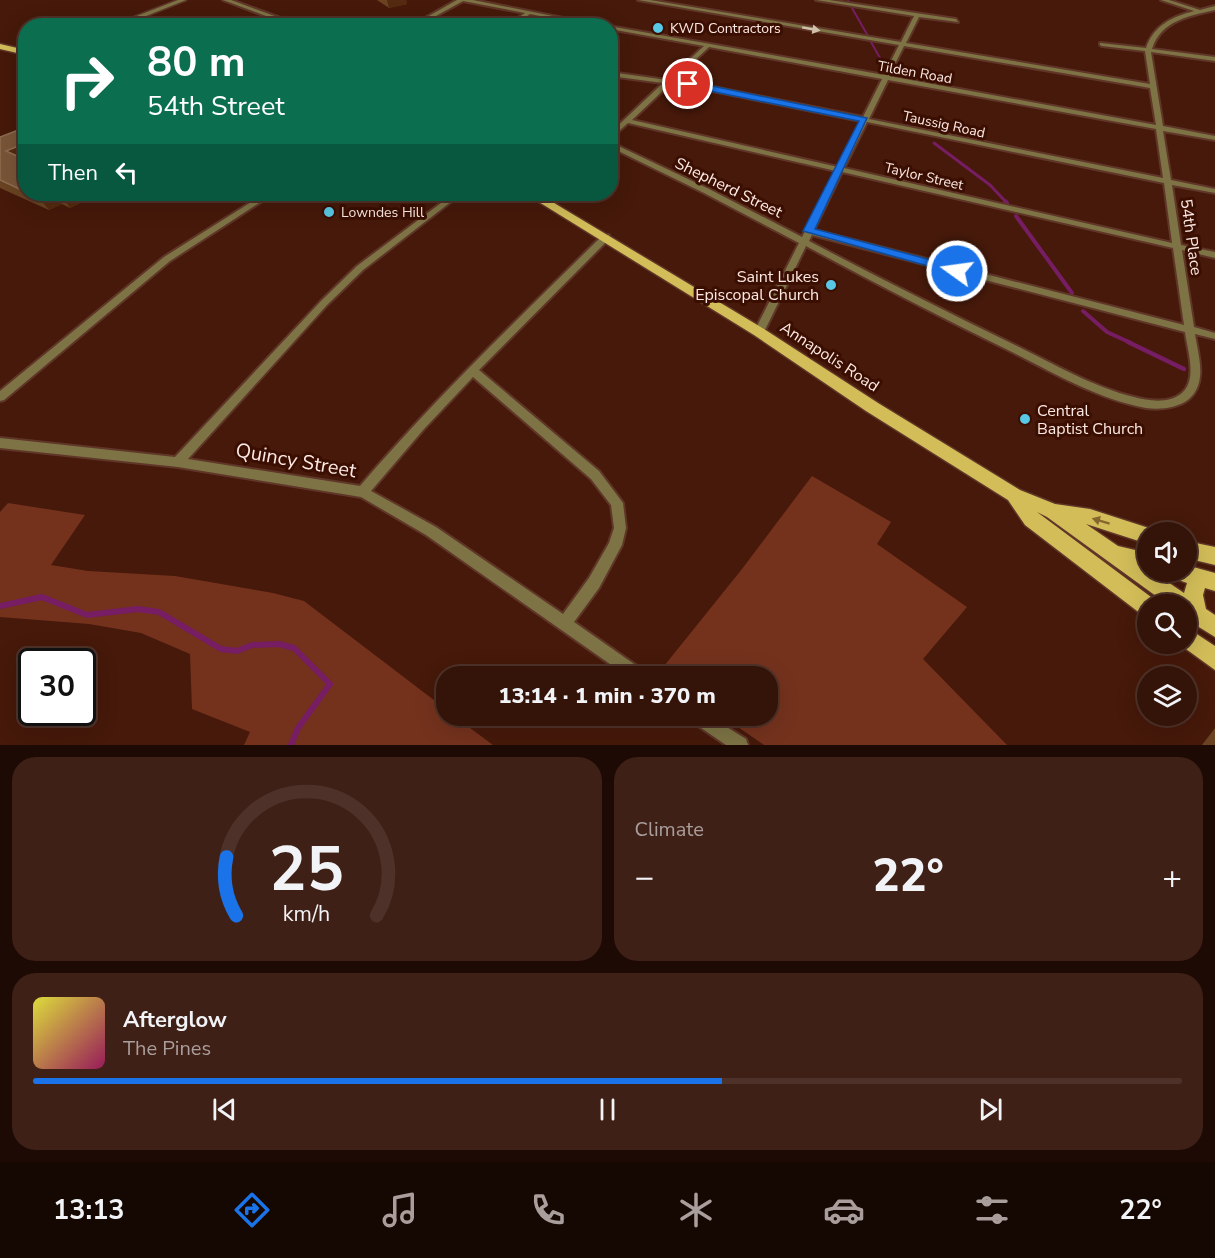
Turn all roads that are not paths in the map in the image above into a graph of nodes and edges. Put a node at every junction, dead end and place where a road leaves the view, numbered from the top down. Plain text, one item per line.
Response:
1 (183, 0) edge
2 (226, 0) edge
3 (463, 0) edge
4 (492, 0) edge
5 (641, 0) edge
6 (819, 0) edge
7 (882, 0) edge
8 (1164, 0) edge
9 (486, 4) junction
10 (1215, 8) edge
11 (876, 9) junction
12 (530, 12) junction
13 (1201, 12) junction
14 (917, 15) junction
15 (135, 18) edge
16 (277, 18) edge
17 (428, 18) edge
18 (521, 18) edge
19 (560, 18) edge
20 (956, 21) dead end
21 (618, 29) edge
22 (902, 44) junction
23 (1102, 44) dead end
24 (0, 46) edge
25 (707, 46) junction
26 (18, 51) edge
27 (1148, 51) junction
28 (1215, 58) edge
29 (618, 75) edge
30 (885, 79) junction
31 (668, 82) junction
32 (1154, 87) junction
33 (864, 120) junction
34 (627, 121) junction
35 (618, 129) edge
36 (1161, 129) junction
37 (1215, 138) edge
38 (618, 148) edge
39 (839, 170) junction
40 (1168, 182) junction
41 (1215, 191) edge
42 (258, 201) edge
43 (448, 201) edge
44 (559, 201) edge
45 (808, 231) junction
46 (606, 237) junction
47 (803, 241) junction
48 (1176, 247) junction
49 (1215, 255) edge
50 (1190, 330) junction
51 (759, 332) junction
52 (1215, 336) edge
53 (473, 371) junction
54 (1092, 384) joint
55 (0, 397) edge
56 (0, 443) edge
57 (178, 462) junction
58 (363, 492) junction
59 (1014, 495) junction
60 (1053, 511) junction
61 (1137, 533) edge
62 (1067, 546) junction
63 (1106, 552) junction
64 (1197, 552) edge
65 (1215, 556) edge
66 (1137, 559) edge
67 (1198, 577) edge
68 (1168, 594) edge
69 (1193, 594) edge
70 (1137, 599) edge
71 (1197, 614) edge
72 (565, 623) junction
73 (1215, 627) edge
74 (1197, 645) edge
75 (1215, 659) edge
76 (625, 666) edge
77 (711, 726) edge
78 (740, 745) edge

1 - 15 street
2 - 16 street
3 - 9 street
3 - 17 street
4 - 9 street
5 -> 22 street
6 - 11 street
7 - 11 street
8 - 13 street
9 - 12 street
10 - 13 street
11 - 14 street
12 - 18 street
12 - 19 street
13 - 27 street
14 - 20 street
14 - 22 street
21 - 25 street, Tilden Road
22 - 30 street
22 - 32 street
23 - 27 street
24 - 26 main road
25 - 30 street, Tilden Road
25 - 31 street
27 - 28 street
27 - 32 street, 54th Place
29 - 31 street, Taussig Road
30 - 33 street
30 - 36 street, Tilden Road
31 - 33 street, Taussig Road
31 - 34 street
32 - 36 street, 54th Place
33 - 39 street
33 - 40 street, Taussig Road
34 - 35 street
34 - 39 street, Taylor Street
36 - 37 street, Tilden Road
36 - 40 street, 54th Place
38 - 47 street, Shepherd Street
39 - 45 street
39 - 48 street, Taylor Street
40 - 41 street, Taussig Road
40 - 48 street, 54th Place
42 - 55 street
43 - 57 street
44 - 46 main road, Annapolis Road
45 - 47 street
45 - 50 street
46 - 51 main road, Annapolis Road
46 - 53 street
47 - 51 street
47 - 54 street, Shepherd Street
48 - 49 street, Taylor Street
48 - 50 street, 54th Place
50 - 52 street
50 - 54 street, 54th Place
51 - 59 main road, Annapolis Road
53 - 58 street
53 - 72 street
56 - 57 street, Quincy Street
57 - 58 street, Quincy Street
58 - 72 street, Quincy Street
59 - 60 main road
59 - 62 main road
61 -> 60 main road
60 - 63 main road
62 - 63 main road
62 - 70 main road
63 - 66 main road
63 - 68 main road
64 - 65 main road
67 - 69 main road
71 - 73 main road
72 - 76 street, Quincy Street
74 - 75 main road
77 - 78 street

